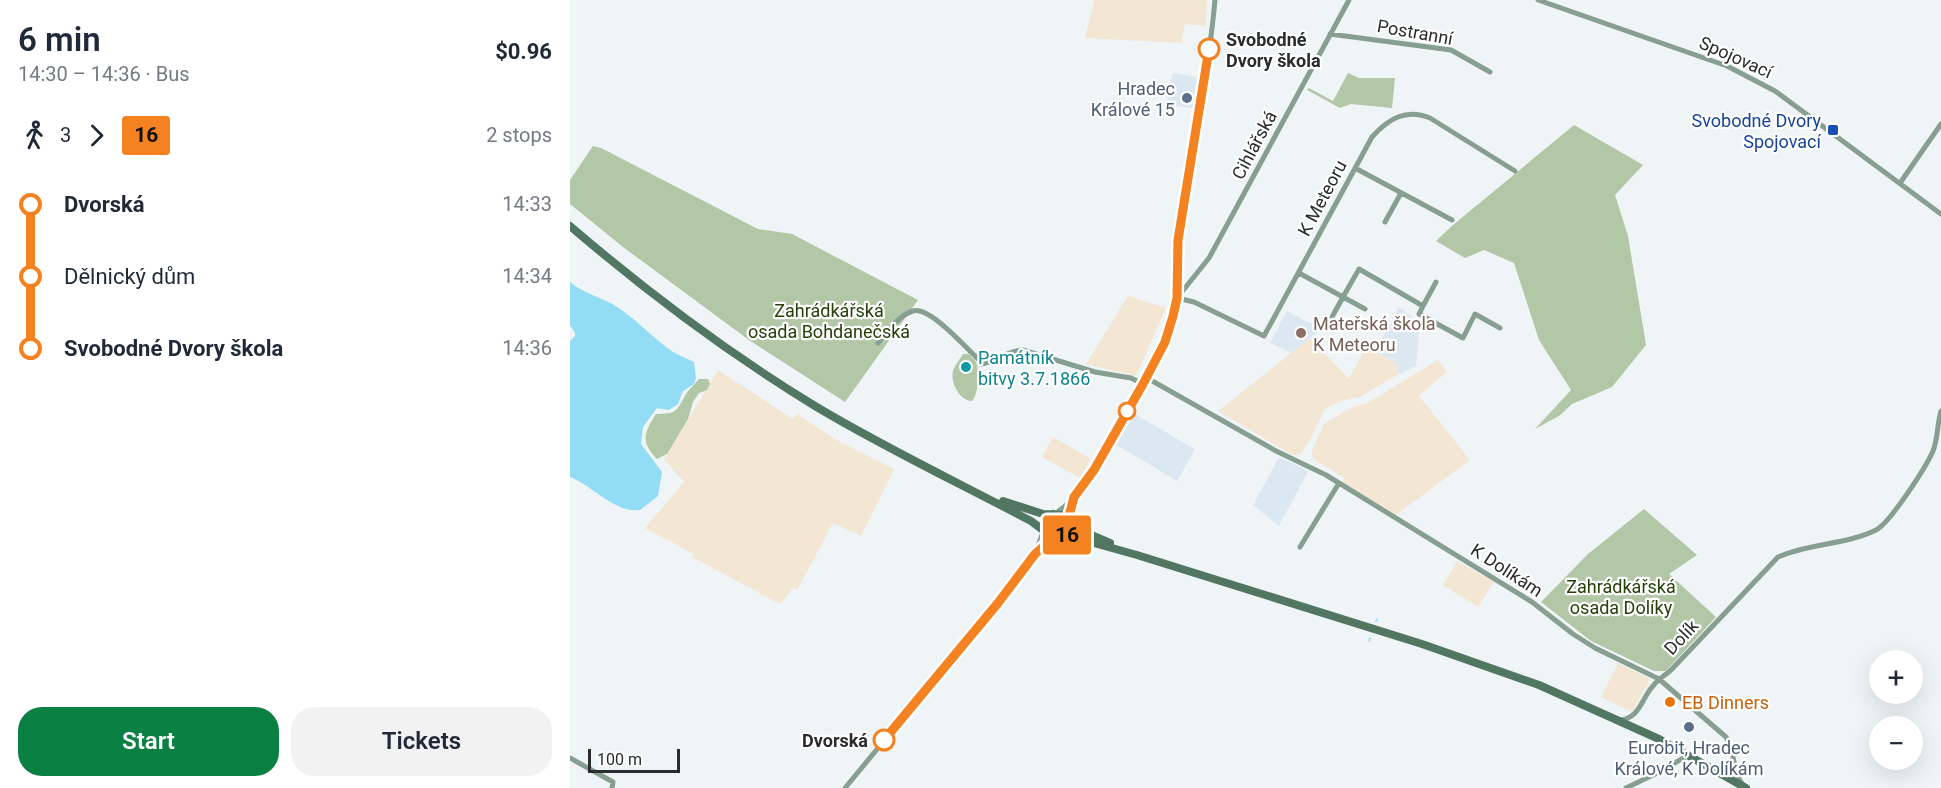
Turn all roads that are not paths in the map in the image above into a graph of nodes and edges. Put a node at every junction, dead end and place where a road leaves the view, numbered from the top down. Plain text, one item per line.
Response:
1 (1215, 0) edge
2 (1349, 0) edge
3 (1538, 0) edge
4 (1330, 34) junction
5 (1490, 72) dead end
6 (1941, 124) edge
7 (1355, 168) junction
8 (1515, 171) dead end
9 (1900, 183) junction
10 (1401, 193) junction
11 (1941, 214) edge
12 (1452, 220) dead end
13 (1385, 222) dead end
14 (570, 226) edge
15 (1299, 273) junction
16 (1436, 282) dead end
17 (1343, 297) junction
18 (1177, 298) junction
19 (1423, 306) junction
20 (1365, 309) dead end
21 (1332, 317) dead end
22 (1500, 328) dead end
23 (1463, 338) junction
24 (878, 343) dead end
25 (1465, 346) dead end
26 (1147, 378) junction
27 (1143, 384) junction
28 (1941, 411) edge
29 (1339, 483) junction
30 (976, 492) junction
31 (1074, 497) junction
32 (1054, 513) junction
33 (1068, 521) junction
34 (1043, 531) junction
35 (1059, 540) junction
36 (1300, 547) dead end
37 (1035, 554) junction
38 (1137, 555) junction
39 (1659, 680) junction
40 (1620, 720) junction
41 (1689, 755) junction
42 (570, 758) edge
43 (613, 787) edge
44 (845, 788) edge
45 (1626, 788) edge
46 (1747, 788) edge

1 - 18 street
2 - 4 street, Cihlářská
3 - 9 street, Spojovací
4 - 5 street, Postranní
4 - 18 street, Cihlářská
6 - 9 street
7 - 8 street, K Meteoru
7 - 10 street
7 - 15 street, K Meteoru
9 - 11 street, Spojovací
10 - 12 street
10 - 13 street
14 - 30 main road
15 - 17 street
15 - 18 street, K Meteoru
16 - 19 street
17 - 19 street
17 - 20 street
17 - 21 street
18 - 26 street
19 - 23 street
22 - 23 street
23 - 25 street
24 - 27 street
26 - 27 street
26 - 29 street, K Dolíkám
27 - 31 street
28 - 39 street, Dolík
29 - 36 street
29 - 39 street, K Dolíkám
30 - 32 main road
30 - 34 main road
31 - 32 street
31 - 33 street
32 - 33 main road
32 - 34 main road
33 - 35 main road
33 - 38 main road
34 - 35 main road
34 - 37 street
35 - 37 street
35 - 38 main road
37 - 44 street
38 - 40 main road
39 - 40 street, Dolík
39 - 46 street, K Dolíkám
40 - 41 main road
41 - 45 street
41 - 46 main road
42 - 43 street

